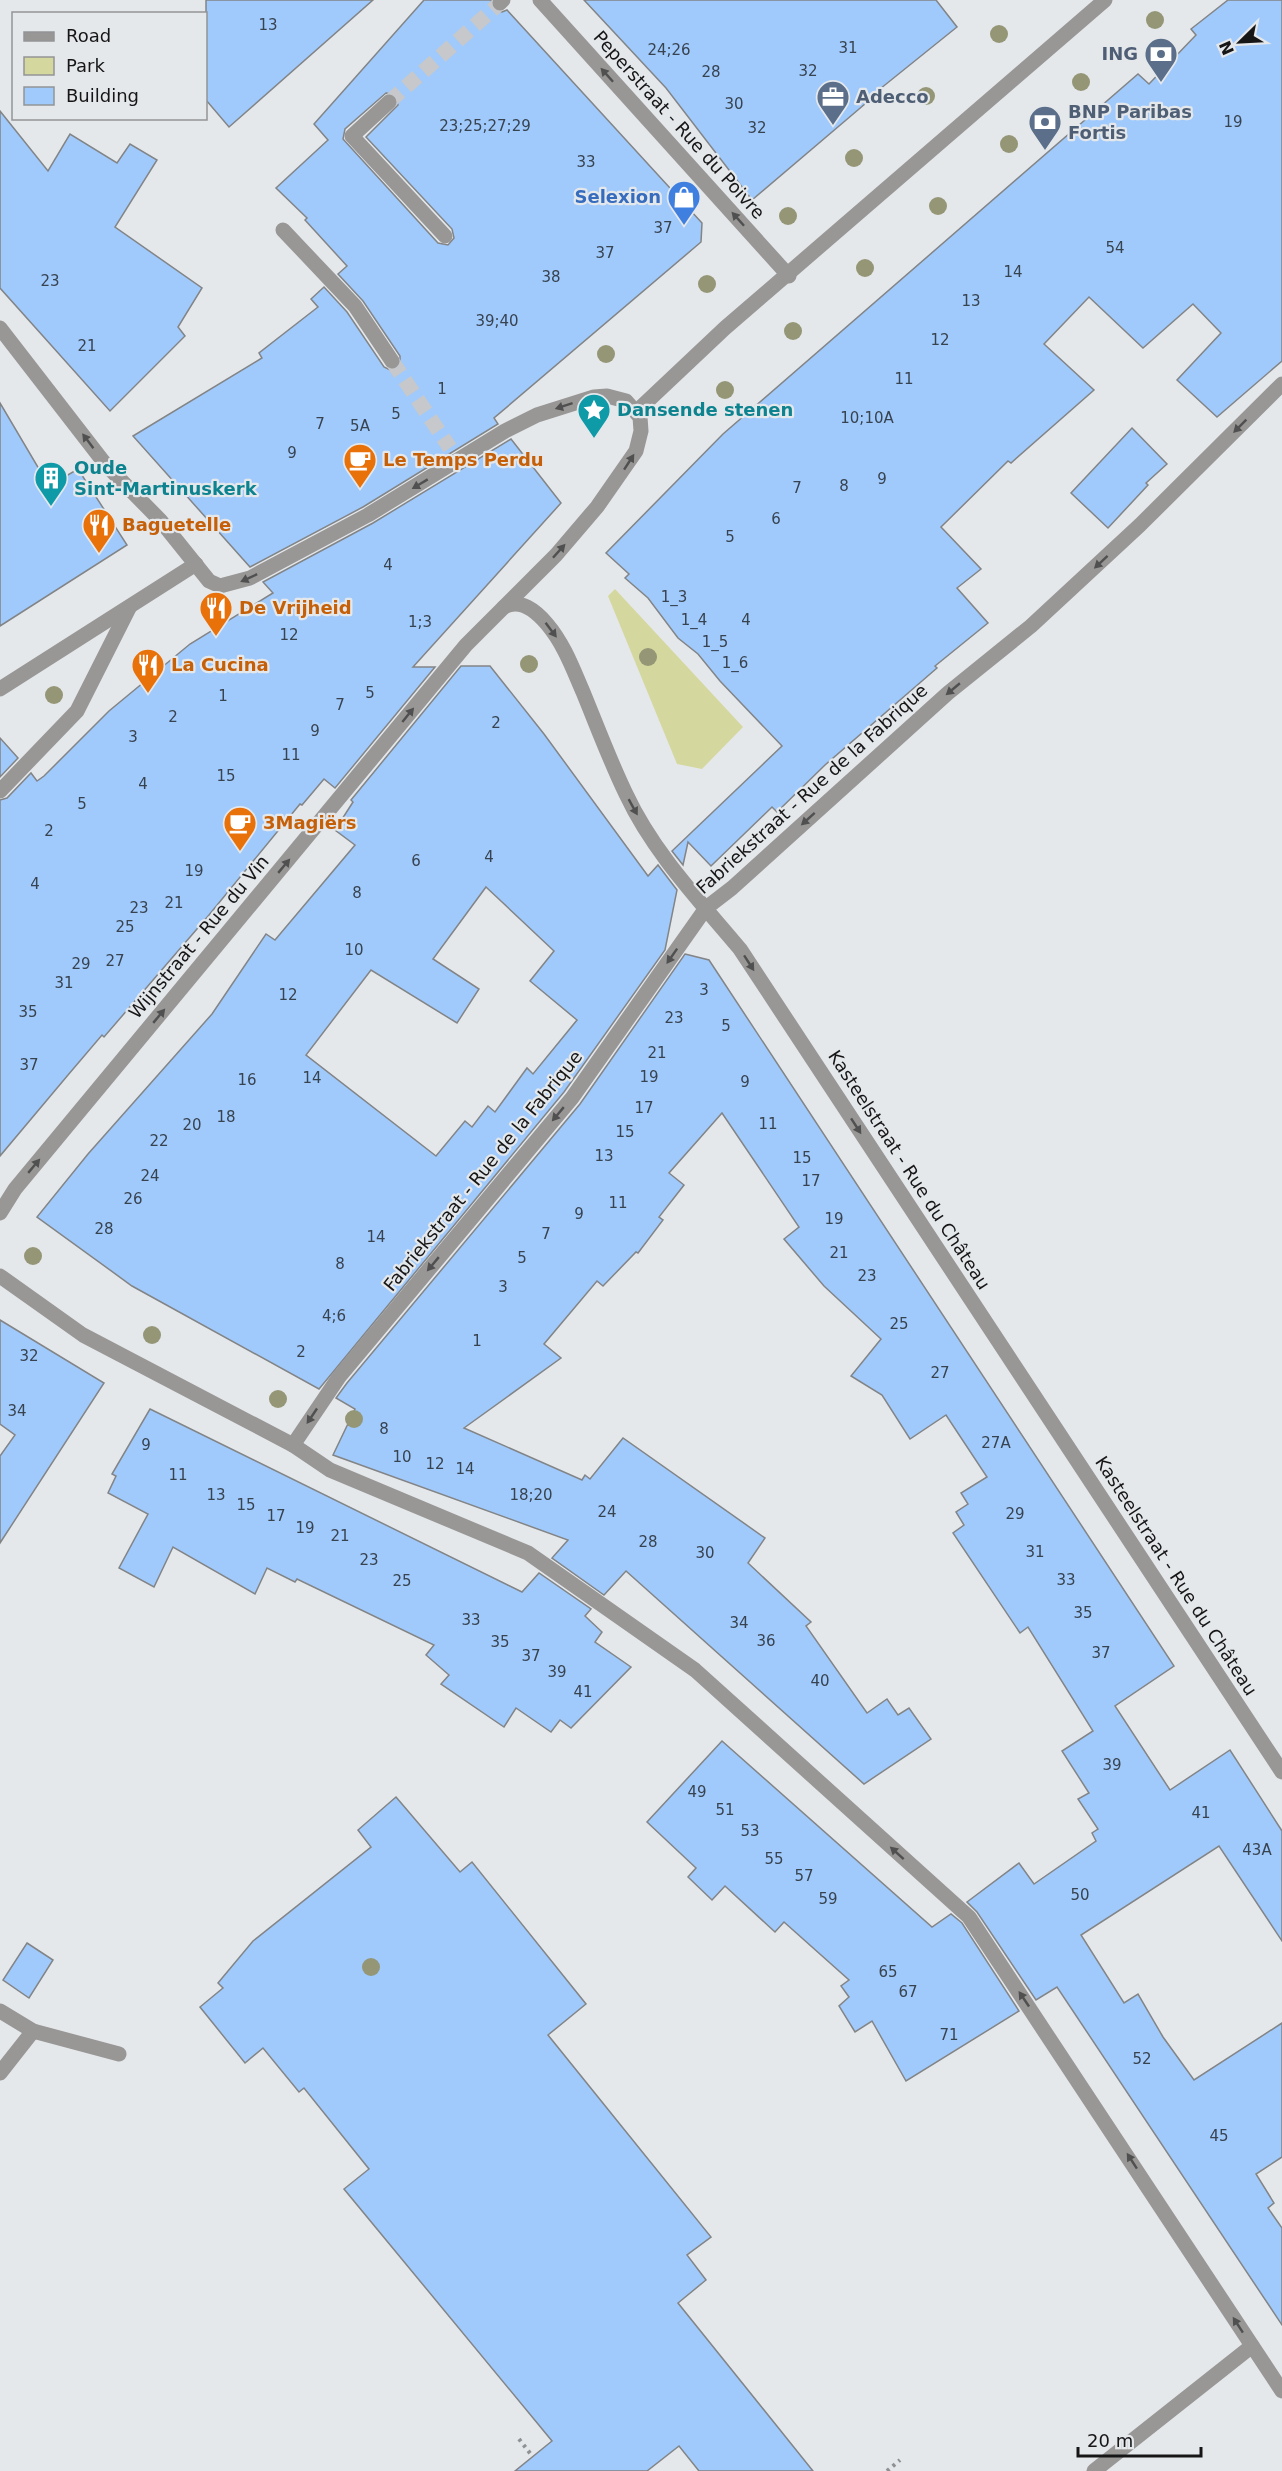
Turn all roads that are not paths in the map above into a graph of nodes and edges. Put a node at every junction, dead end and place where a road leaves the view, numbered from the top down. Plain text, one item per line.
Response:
1 (540, 0) edge
2 (1105, 0) edge
3 (389, 102) tunnel mouth
4 (283, 230) dead end
5 (445, 237) dead end
6 (789, 276) junction
7 (0, 328) edge
8 (392, 361) tunnel mouth
9 (1282, 384) edge
10 (637, 411) junction
11 (196, 564) junction
12 (504, 607) junction
13 (129, 608) junction
14 (0, 689) edge
15 (0, 791) edge
16 (706, 908) junction
17 (0, 1213) edge
18 (0, 1276) edge
19 (293, 1445) junction
20 (1282, 1772) edge
21 (0, 2011) edge
22 (33, 2031) junction
23 (119, 2054) dead end
24 (0, 2073) edge
25 (1252, 2346) junction
26 (1282, 2391) edge
27 (1094, 2471) edge

6 -> 1 street, Peperstraat - Rue du Poivre
2 - 6 street
3 - 5 street
4 - 8 street
6 - 10 street
11 -> 7 street
9 -> 16 street, Fabriekstraat - Rue de la Fabrique
10 -> 11 street
12 -> 10 street, Wijnstraat - Rue du Vin
11 - 13 street
12 -> 16 street, Kasteelstraat - Rue du Château
17 -> 12 street, Wijnstraat - Rue du Vin
13 - 14 street
13 - 15 street
16 -> 19 street, Fabriekstraat - Rue de la Fabrique
16 -> 20 street, Kasteelstraat - Rue du Château
18 - 19 street
25 -> 19 street
21 - 22 street
22 - 23 street
22 - 24 street
25 - 26 street
25 - 27 street

